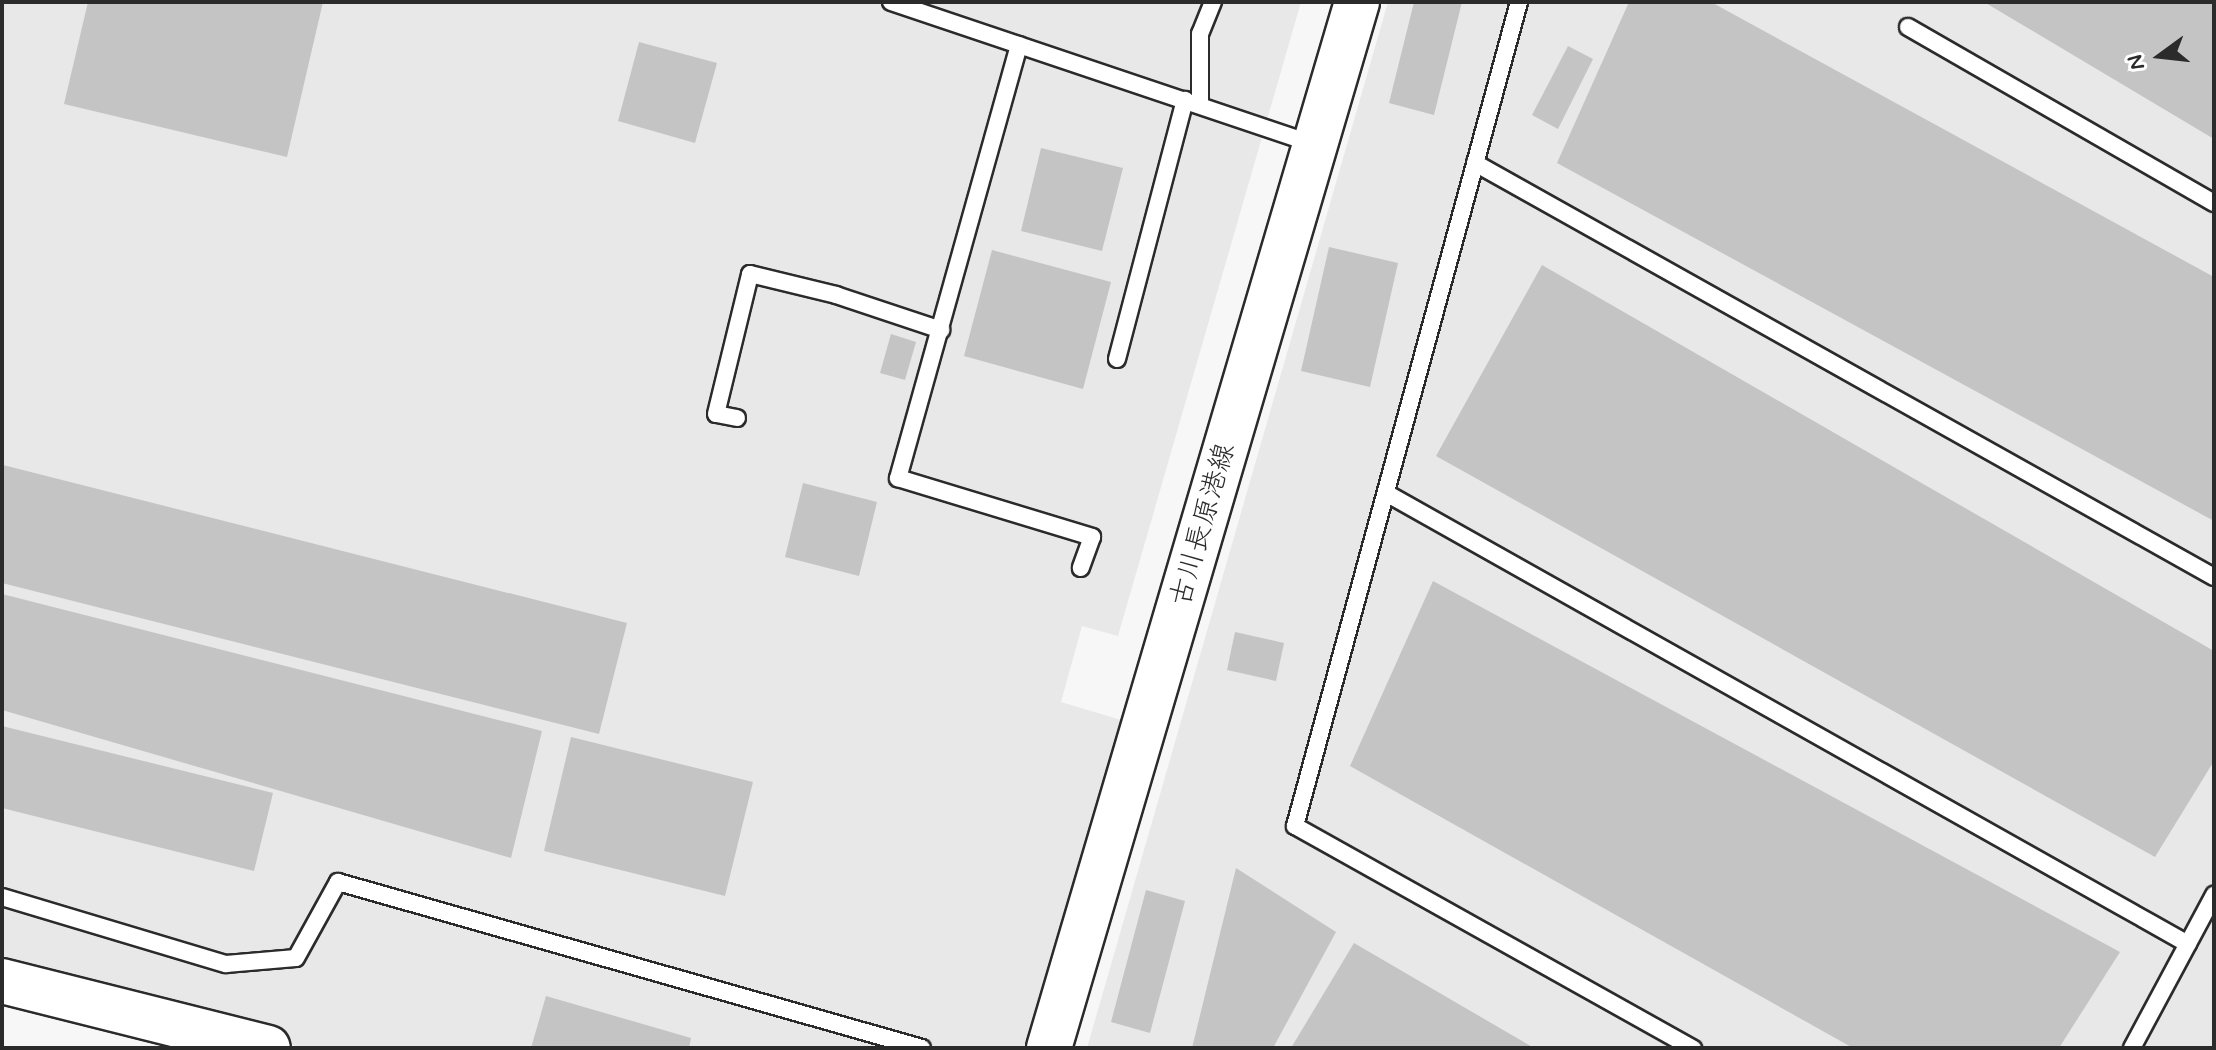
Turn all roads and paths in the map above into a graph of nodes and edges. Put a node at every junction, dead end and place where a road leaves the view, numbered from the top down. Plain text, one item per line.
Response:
1 (891, 2) edge
2 (1213, 2) edge
3 (1357, 2) edge
4 (1519, 2) edge
5 (1908, 27) dead end
6 (1019, 45) junction
7 (1193, 103) junction
8 (1317, 145) junction
9 (1475, 163) junction
10 (2214, 203) edge
11 (941, 330) junction
12 (1117, 359) dead end
13 (737, 418) dead end
14 (1386, 493) junction
15 (1081, 568) dead end
16 (2214, 577) edge
17 (2214, 895) edge
18 (2, 897) edge
19 (2188, 944) junction
20 (2, 981) edge
21 (153, 1034) edge
22 (268, 1048) edge
23 (922, 1048) edge
24 (1049, 1048) edge
25 (1693, 1048) edge
26 (2132, 1048) edge

1 - 6 lane
2 - 7 lane
3 - 8 main road, 古川長原港線
4 - 9 lane
5 - 10 lane
6 - 7 lane
6 - 11 lane
7 - 8 lane
7 - 12 lane
8 - 24 main road, 古川長原港線
9 - 14 lane
9 - 16 lane
11 - 13 lane
11 - 15 lane
14 - 19 lane
14 - 25 lane
17 - 19 lane
18 - 23 lane
19 - 26 lane
20 - 21 main road
21 - 22 main road

